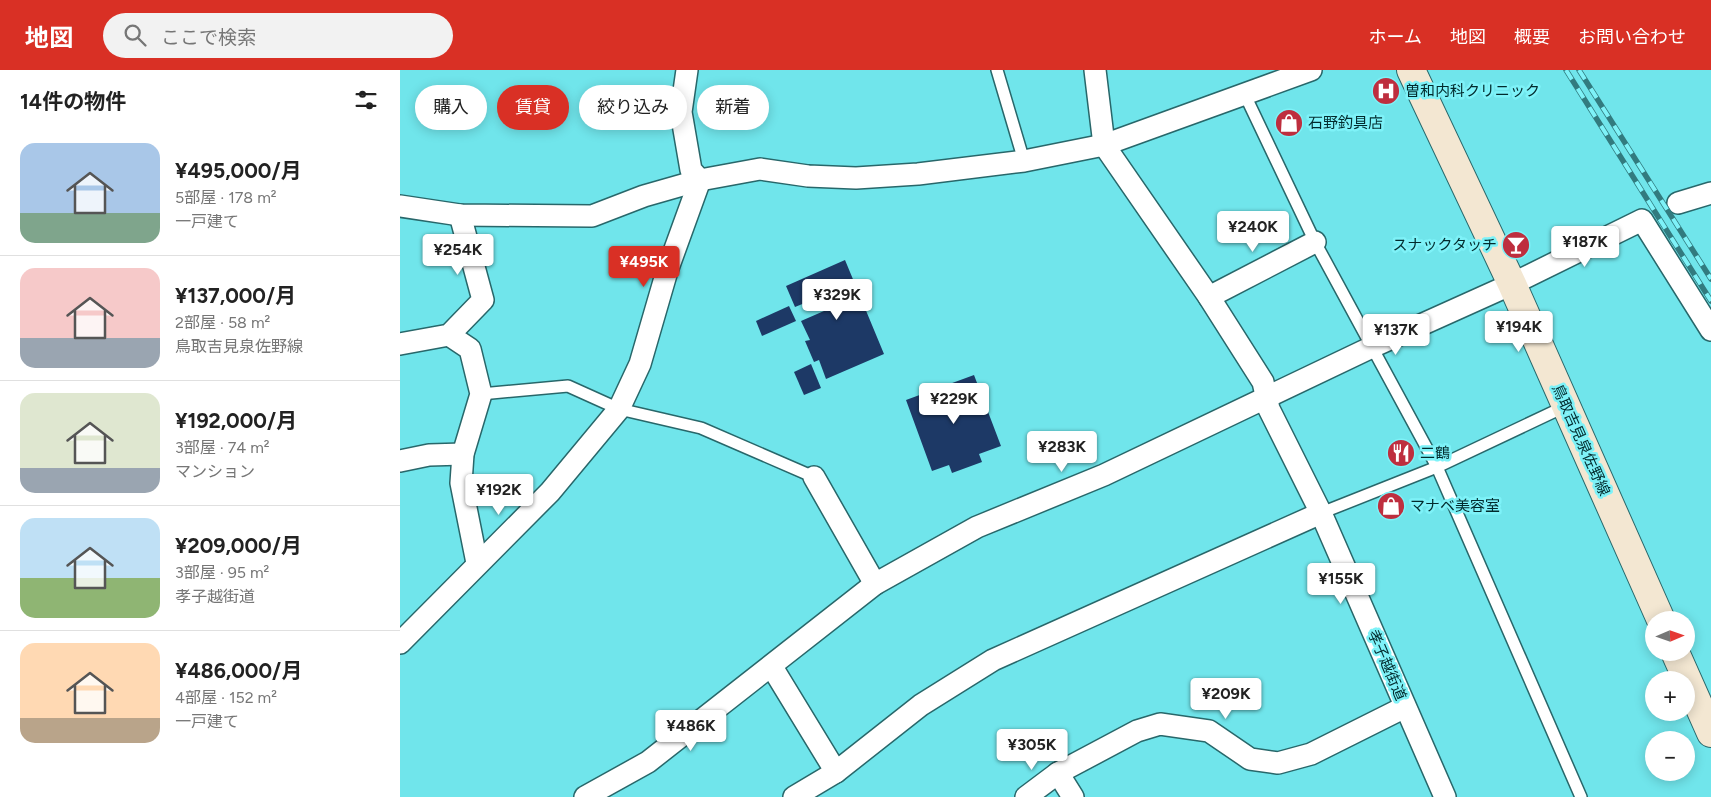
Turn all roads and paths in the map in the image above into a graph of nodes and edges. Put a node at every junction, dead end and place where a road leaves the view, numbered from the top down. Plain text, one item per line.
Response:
1 (687, 70) edge
2 (997, 70) edge
3 (1095, 70) edge
4 (1311, 70) edge
5 (1411, 70) edge
6 (1245, 95) junction
7 (1104, 145) junction
8 (1024, 160) junction
9 (700, 180) junction
10 (1711, 192) edge
11 (1678, 204) dead end
12 (400, 206) edge
13 (460, 215) junction
14 (1315, 242) junction
15 (1512, 284) junction
16 (1209, 297) junction
17 (1711, 330) edge
18 (450, 335) junction
19 (400, 344) edge
20 (1372, 347) junction
21 (481, 394) junction
22 (1267, 397) junction
23 (1566, 406) junction
24 (619, 409) junction
25 (463, 454) junction
26 (400, 461) edge
27 (1437, 467) junction
28 (814, 478) joint
29 (1321, 513) junction
30 (477, 563) junction
31 (876, 584) junction
32 (1657, 611) edge
33 (400, 643) edge
34 (1679, 661) edge
35 (772, 667) junction
36 (1405, 707) junction
37 (1711, 733) edge
38 (836, 772) junction
39 (1058, 773) junction
40 (585, 797) edge
41 (794, 797) edge
42 (1026, 797) edge
43 (1072, 797) edge
44 (1445, 797) edge
45 (1581, 797) edge

1 - 9 street
2 - 8 lane
3 - 7 street
4 - 6 street
5 - 15 main road, 鳥取吉見泉佐野線
6 - 7 street
6 - 14 lane
7 - 8 street
7 - 16 street, 孝子越街道
8 - 9 street
9 - 13 street
9 - 24 street
10 - 11 street
12 - 13 street
13 - 18 street
14 - 16 street
14 - 20 lane
15 - 17 street
15 - 20 street
15 - 23 main road, 鳥取吉見泉佐野線
16 - 22 street, 孝子越街道
18 - 19 street
18 - 21 street
20 - 22 street
20 - 27 lane
21 - 24 lane
21 - 25 street
22 - 29 street, 孝子越街道
22 - 31 street
23 - 27 lane
23 - 32 main road, 鳥取吉見泉佐野線
24 - 28 lane
24 - 30 street
25 - 26 street
25 - 30 street
27 - 29 lane
27 - 45 lane
28 - 31 street
29 - 36 street, 孝子越街道
29 - 38 street
30 - 33 street
31 - 35 street
34 - 37 main road
35 - 38 street
35 - 40 street
36 - 39 street
36 - 44 street, 孝子越街道
38 - 41 street
39 - 42 street
39 - 43 street

